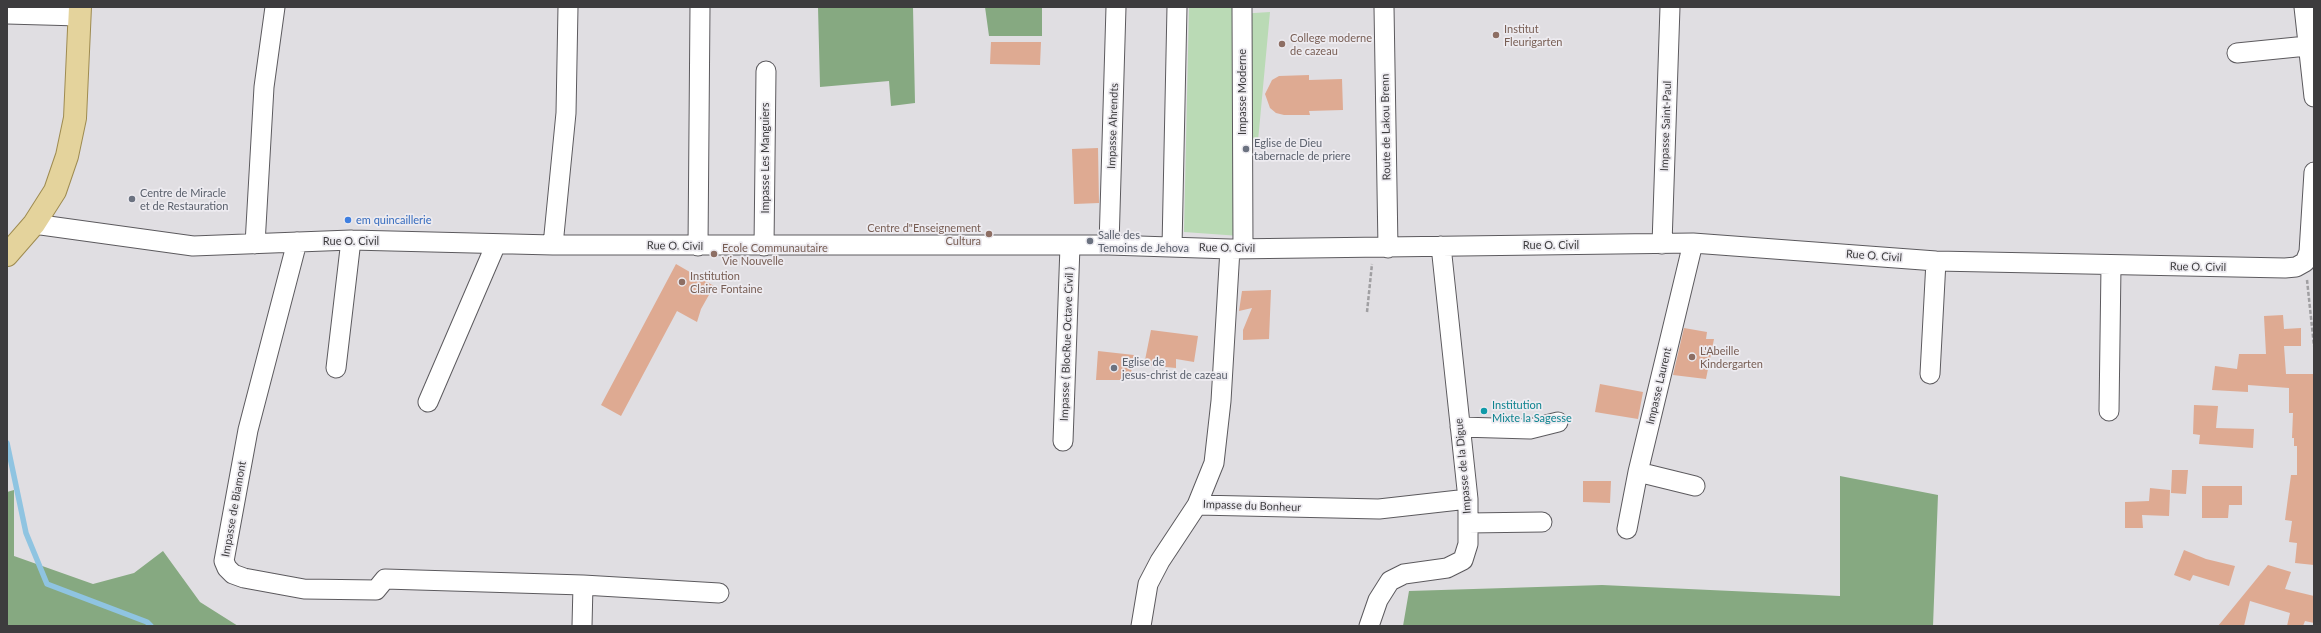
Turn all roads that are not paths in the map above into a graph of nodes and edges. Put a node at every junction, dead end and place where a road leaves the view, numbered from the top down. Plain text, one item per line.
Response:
1 (275, 7) edge
2 (568, 7) edge
3 (700, 7) edge
4 (1116, 7) edge
5 (1177, 7) edge
6 (1242, 7) edge
7 (1384, 7) edge
8 (1670, 7) edge
9 (2304, 7) edge
10 (80, 12) edge
11 (7, 14) edge
12 (2308, 46) junction
13 (2237, 53) dead end
14 (766, 71) dead end
15 (2314, 97) edge
16 (2314, 172) edge
17 (34, 224) junction
18 (351, 240) junction
19 (297, 242) junction
20 (1693, 243) junction
21 (254, 244) junction
22 (496, 244) junction
23 (1662, 244) junction
24 (553, 245) junction
25 (1109, 245) junction
26 (698, 246) junction
27 (764, 246) junction
28 (1070, 246) junction
29 (1441, 246) junction
30 (1172, 247) junction
31 (1381, 248) junction
32 (1237, 249) junction
33 (7, 255) edge
34 (1936, 261) junction
35 (2111, 266) junction
36 (336, 368) dead end
37 (1930, 374) dead end
38 (428, 402) dead end
39 (2109, 411) dead end
40 (1558, 422) dead end
41 (1460, 428) junction
42 (1063, 441) dead end
43 (1638, 472) junction
44 (1695, 486) dead end
45 (1468, 499) junction
46 (1197, 505) junction
47 (1542, 522) dead end
48 (1468, 523) junction
49 (1627, 529) dead end
50 (583, 584) junction
51 (718, 594) dead end
52 (582, 626) edge
53 (1141, 626) edge
54 (1369, 626) edge

1 - 21 street
2 - 24 street
3 - 26 street
4 - 25 street, Impasse Ahrendts
5 - 30 street
6 - 32 street, Impasse Moderne
7 - 31 street, Route de Lakou Brenn
8 - 23 street, Impasse Saint-Paul
9 - 12 street
10 - 11 street
10 - 17 main road
12 - 13 street
12 - 15 street
14 - 27 street, Impasse Les Manguiers
16 - 35 street, Rue O. Civil
17 - 21 street, Rue O. Civil
17 - 33 main road
18 - 19 street, Rue O. Civil
18 - 22 street, Rue O. Civil
18 - 36 street
19 - 21 street, Rue O. Civil
19 - 50 street, Impasse de Biamont
20 - 23 street, Rue O. Civil
20 - 34 street, Rue O. Civil
20 - 43 street, Impasse Laurent
22 - 24 street, Rue O. Civil
22 - 38 street
23 - 29 street, Rue O. Civil
24 - 26 street, Rue O. Civil
25 - 28 street, Rue O. Civil
25 - 30 street, Rue O. Civil
26 - 27 street, Rue O. Civil
27 - 28 street, Rue O. Civil
28 - 42 street, Impasse ( BlocRue Octave Civil )
29 - 31 street, Rue O. Civil
29 - 41 street, Impasse de la Digue
30 - 32 street, Rue O. Civil
31 - 32 street, Rue O. Civil
32 - 46 street, Impasse du Bonheur
34 - 35 street, Rue O. Civil
34 - 37 street
35 - 39 street
40 - 41 street
41 - 45 street, Impasse de la Digue
43 - 44 street
43 - 49 street, Impasse Laurent
45 - 46 street, Impasse du Bonheur
45 - 48 street, Impasse de la Digue
46 - 53 street
47 - 48 street
48 - 54 street, Impasse de la Digue
50 - 51 street
50 - 52 street

